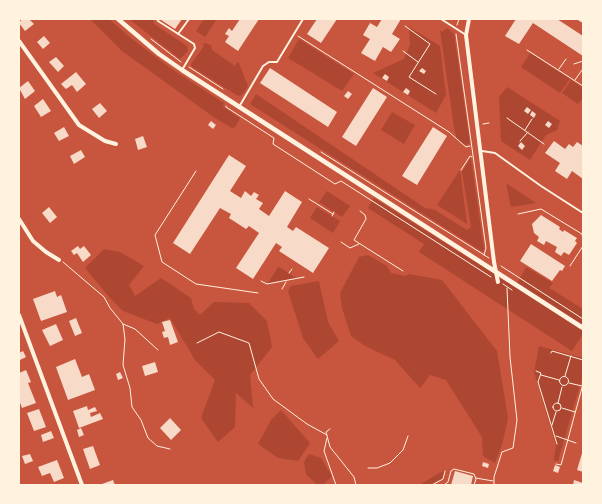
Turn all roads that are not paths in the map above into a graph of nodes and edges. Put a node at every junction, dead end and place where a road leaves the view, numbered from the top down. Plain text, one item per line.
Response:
1 (118, 19) edge
2 (157, 19) edge
3 (188, 19) edge
4 (304, 19) edge
5 (441, 19) edge
6 (469, 19) edge
7 (578, 19) edge
8 (583, 22) edge
9 (178, 34) junction
10 (466, 35) junction
11 (19, 41) edge
12 (182, 70) junction
13 (239, 107) junction
14 (116, 144) dead end
15 (481, 151) junction
16 (583, 213) edge
17 (19, 219) edge
18 (59, 260) road end
19 (496, 272) junction
20 (498, 282) road end
21 (19, 316) edge
22 (583, 328) edge
23 (82, 485) edge

1 - 12 street
2 - 9 lane
3 - 9 lane
4 - 13 lane
5 - 10 lane
6 - 10 street
7 - 8 lane
9 - 12 lane
10 - 15 street
11 - 14 street
12 - 13 street
13 - 19 street
15 - 16 lane
15 - 19 street
17 - 18 street
19 - 20 street
19 - 22 street
21 - 23 street

